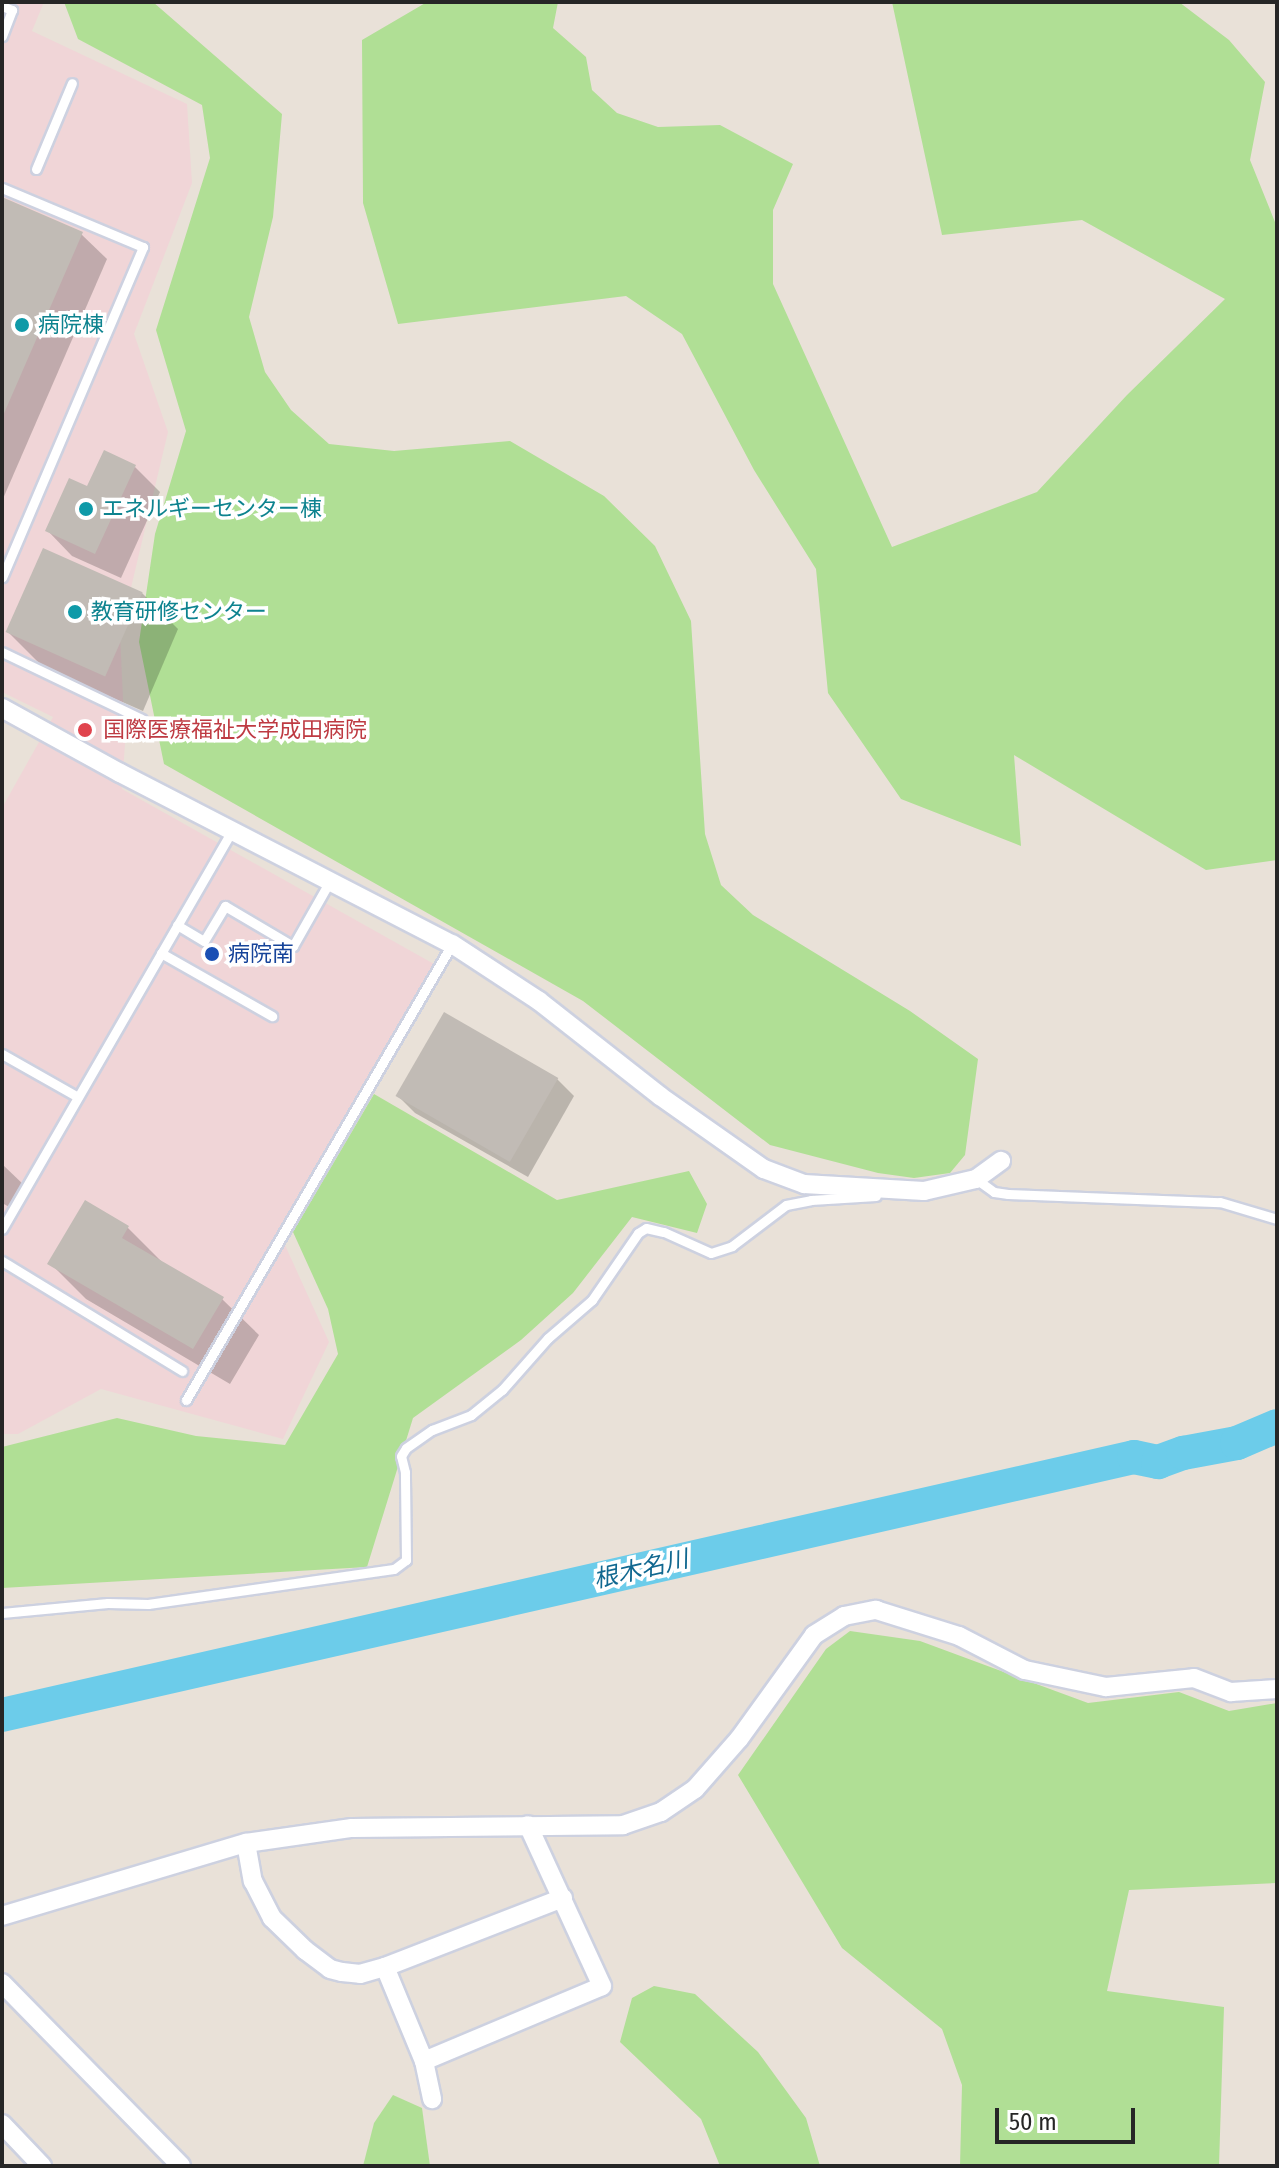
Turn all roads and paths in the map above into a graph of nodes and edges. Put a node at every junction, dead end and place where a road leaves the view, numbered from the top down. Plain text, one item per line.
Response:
1 (2, 6) edge
2 (2, 36) edge
3 (72, 83) dead end
4 (36, 169) dead end
5 (2, 188) edge
6 (2, 577) edge
7 (2, 652) edge
8 (2, 708) edge
9 (142, 719) dead end
10 (232, 830) junction
11 (330, 881) junction
12 (177, 925) junction
13 (452, 944) junction
14 (161, 953) junction
15 (272, 1016) dead end
16 (2, 1054) edge
17 (78, 1097) junction
18 (1001, 1161) dead end
19 (976, 1179) junction
20 (924, 1191) junction
21 (1277, 1219) edge
22 (2, 1229) edge
23 (2, 1261) edge
24 (182, 1371) dead end
25 (186, 1400) dead end
26 (2, 1613) edge
27 (1277, 1689) edge
28 (528, 1825) junction
29 (246, 1843) junction
30 (563, 1898) junction
31 (2, 1916) edge
32 (385, 1967) junction
33 (2, 1983) edge
34 (18, 1999) junction
35 (2, 2010) edge
36 (424, 2061) junction
37 (432, 2099) dead end
38 (2, 2124) edge
39 (42, 2166) edge
40 (181, 2166) edge

1 - 2 lane
3 - 4 lane
5 - 6 lane
7 - 9 lane
8 - 10 street
10 - 11 street
10 - 12 lane
11 - 12 lane
11 - 13 street
12 - 14 lane
13 - 20 street
13 - 25 lane
14 - 15 lane
14 - 17 lane
16 - 17 lane
17 - 22 lane
18 - 19 street
19 - 20 street
19 - 21 lane
20 - 26 lane
23 - 24 lane
27 - 28 street
28 - 29 street
28 - 30 street
29 - 31 street
29 - 32 street
30 - 32 street
30 - 36 street
32 - 36 street
33 - 34 street
34 - 35 street
34 - 40 street
36 - 37 street
38 - 39 street

